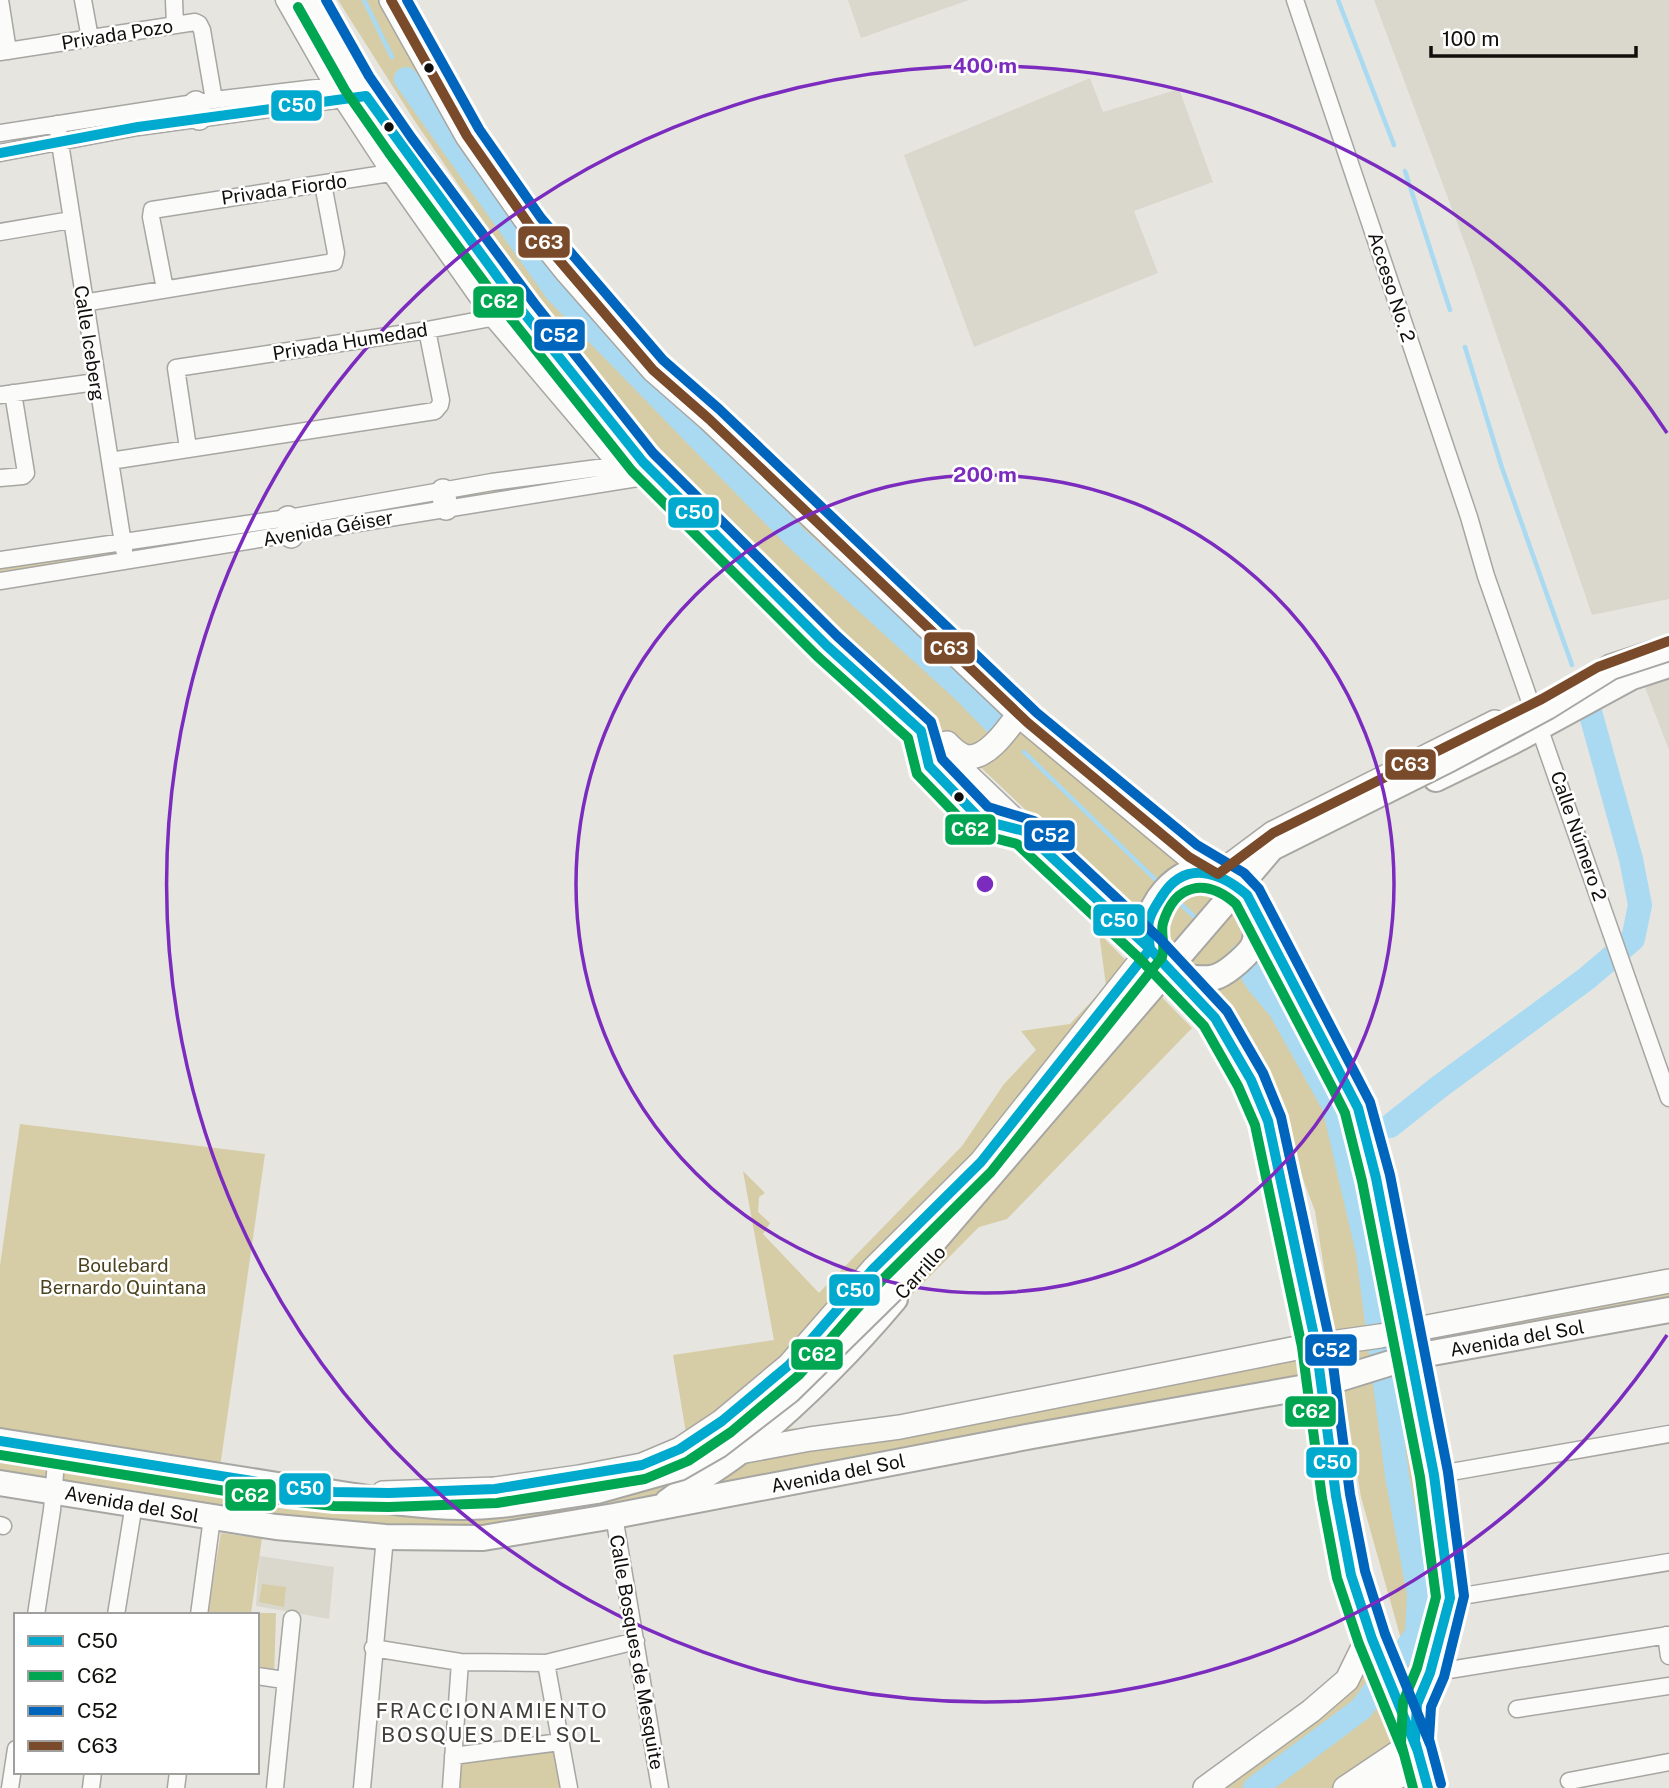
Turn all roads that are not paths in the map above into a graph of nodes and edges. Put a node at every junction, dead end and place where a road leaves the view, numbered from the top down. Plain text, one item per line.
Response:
1 (0, 0) edge
2 (83, 0) edge
3 (174, 0) edge
4 (284, 0) edge
5 (310, 0) edge
6 (391, 0) edge
7 (1295, 0) edge
8 (175, 25) junction
9 (90, 37) junction
10 (4, 52) edge
11 (350, 91) junction
12 (203, 107) junction
13 (57, 124) junction
14 (0, 133) edge
15 (60, 142) junction
16 (0, 153) edge
17 (414, 164) junction
18 (390, 173) junction
19 (323, 184) junction
20 (71, 220) junction
21 (0, 232) edge
22 (165, 289) junction
23 (83, 303) junction
24 (523, 312) junction
25 (492, 318) junction
26 (427, 330) junction
27 (96, 382) junction
28 (6, 394) edge
29 (188, 447) junction
30 (110, 461) junction
31 (616, 464) junction
32 (650, 468) junction
33 (0, 478) edge
34 (627, 480) junction
35 (444, 499) junction
36 (290, 527) junction
37 (122, 541) junction
38 (0, 560) edge
39 (126, 563) junction
40 (1486, 576) joint
41 (0, 581) edge
42 (1669, 641) edge
43 (1669, 648) edge
44 (1669, 665) edge
45 (890, 705) junction
46 (1538, 709) junction
47 (1017, 718) junction
48 (1217, 874) junction
49 (1247, 895) junction
50 (1150, 949) junction
51 (1175, 976) junction
52 (1669, 1098) edge
53 (1669, 1281) edge
54 (1669, 1310) edge
55 (1405, 1331) junction
56 (1326, 1344) junction
57 (1410, 1357) junction
58 (1323, 1384) junction
59 (1669, 1434) edge
60 (0, 1441) edge
61 (57, 1450) junction
62 (740, 1452) junction
63 (1434, 1475) junction
64 (0, 1483) edge
65 (53, 1491) junction
66 (334, 1492) junction
67 (134, 1504) junction
68 (664, 1505) junction
69 (614, 1516) junction
70 (212, 1518) junction
71 (384, 1537) junction
72 (1669, 1562) edge
73 (1450, 1598) junction
74 (36, 1613) edge
75 (116, 1613) edge
76 (200, 1613) edge
77 (292, 1619) dead end
78 (1667, 1635) edge
79 (1371, 1636) junction
80 (636, 1641) junction
81 (373, 1648) junction
82 (1669, 1656) edge
83 (460, 1662) junction
84 (546, 1663) junction
85 (1430, 1672) junction
86 (259, 1676) edge
87 (284, 1680) junction
88 (1669, 1686) edge
89 (1517, 1709) dead end
90 (1415, 1741) junction
91 (560, 1742) junction
92 (453, 1756) junction
93 (14, 1762) edge
94 (1669, 1762) edge
95 (1425, 1777) edge
96 (1569, 1781) dead end
97 (10, 1788) edge
98 (275, 1788) edge
99 (362, 1788) edge
100 (451, 1788) edge
101 (569, 1788) edge
102 (660, 1788) edge
103 (1205, 1788) edge
104 (1345, 1788) edge
105 (1376, 1788) edge

1 - 10 street
2 - 9 street
3 - 8 street
4 - 11 street
5 - 11 main road
6 - 47 main road
7 - 40 street, Acceso No. 2
8 - 9 street, Privada Pozo
8 - 12 street, Privada Pozo
9 - 10 street, Privada Pozo
11 - 12 street
11 - 12 street
11 - 17 main road
11 - 18 street
12 - 13 street
12 - 15 street
13 - 14 street
13 - 15 street, Calle Iceberg
15 - 16 street
15 - 20 street, Calle Iceberg
17 - 18 street, Privada Fiordo
17 - 24 main road
18 - 19 street, Privada Fiordo
18 - 25 street
19 - 22 street
19 - 22 street, Privada Fiordo
20 - 21 street
20 - 23 street, Calle Iceberg
22 - 23 street
23 - 27 street, Calle Iceberg
24 - 25 street, Privada Humedad
24 - 32 main road
25 - 26 street, Privada Humedad
25 - 31 street
26 - 29 street
26 - 29 street, Privada Humedad
27 - 28 street
27 - 30 street, Calle Iceberg
28 - 33 street
29 - 30 street
30 - 37 street, Calle Iceberg
31 - 32 street, Avenida Géiser
31 - 34 street
31 - 35 street, Avenida Géiser
32 - 34 street, Avenida Géiser
32 - 45 main road
34 - 35 street, Avenida Géiser
35 - 36 street, Avenida Géiser
36 - 37 street, Avenida Géiser
36 - 39 street, Avenida Géiser
37 - 38 street, Avenida Géiser
37 - 39 street, Calle Iceberg
39 - 41 street, Avenida Géiser
40 - 46 street, Calle Número 2
42 - 46 main road
43 - 66 main road, bridge
44 - 46 main road
45 - 47 main road
45 - 50 main road
46 - 48 main road
46 - 49 main road
46 - 52 street, Calle Número 2
47 - 48 main road
48 - 49 main road
48 - 50 main road
49 - 51 main road
49 - 55 main road
50 - 51 main road
50 - 66 main road
51 - 56 main road
51 - 62 main road, Carrillo
53 - 55 main road, Avenida del Sol
54 - 57 main road, Avenida del Sol
55 - 56 main road, Avenida del Sol
55 - 57 main road
56 - 58 main road
56 - 62 main road, Avenida del Sol
57 - 58 main road, Avenida del Sol
57 - 63 main road
58 - 68 main road, Avenida del Sol
58 - 79 main road
59 - 63 street
60 - 61 main road
61 - 65 street
61 - 66 main road
62 - 68 main road, Carrillo
63 - 73 main road
64 - 65 main road, Avenida del Sol
65 - 67 main road, Avenida del Sol
65 - 74 street
67 - 70 main road, Avenida del Sol
67 - 75 street
68 - 69 main road, Avenida del Sol
69 - 71 main road, Avenida del Sol
69 - 80 street, Calle Bosques de Mesquite
70 - 71 main road, Avenida del Sol
70 - 76 street
71 - 81 street
72 - 73 street
73 - 85 main road
77 - 87 street
78 - 82 street
78 - 85 street
79 - 90 main road
79 - 103 main road
80 - 84 street
80 - 102 street, Calle Bosques de Mesquite
81 - 83 street
81 - 99 street
83 - 84 street
83 - 92 street
84 - 91 street
85 - 90 main road
86 - 87 street
87 - 98 street
88 - 89 street
90 - 95 main road
90 - 104 main road
91 - 92 street
91 - 101 street
92 - 100 street
93 - 97 street
94 - 96 street
95 - 105 main road

